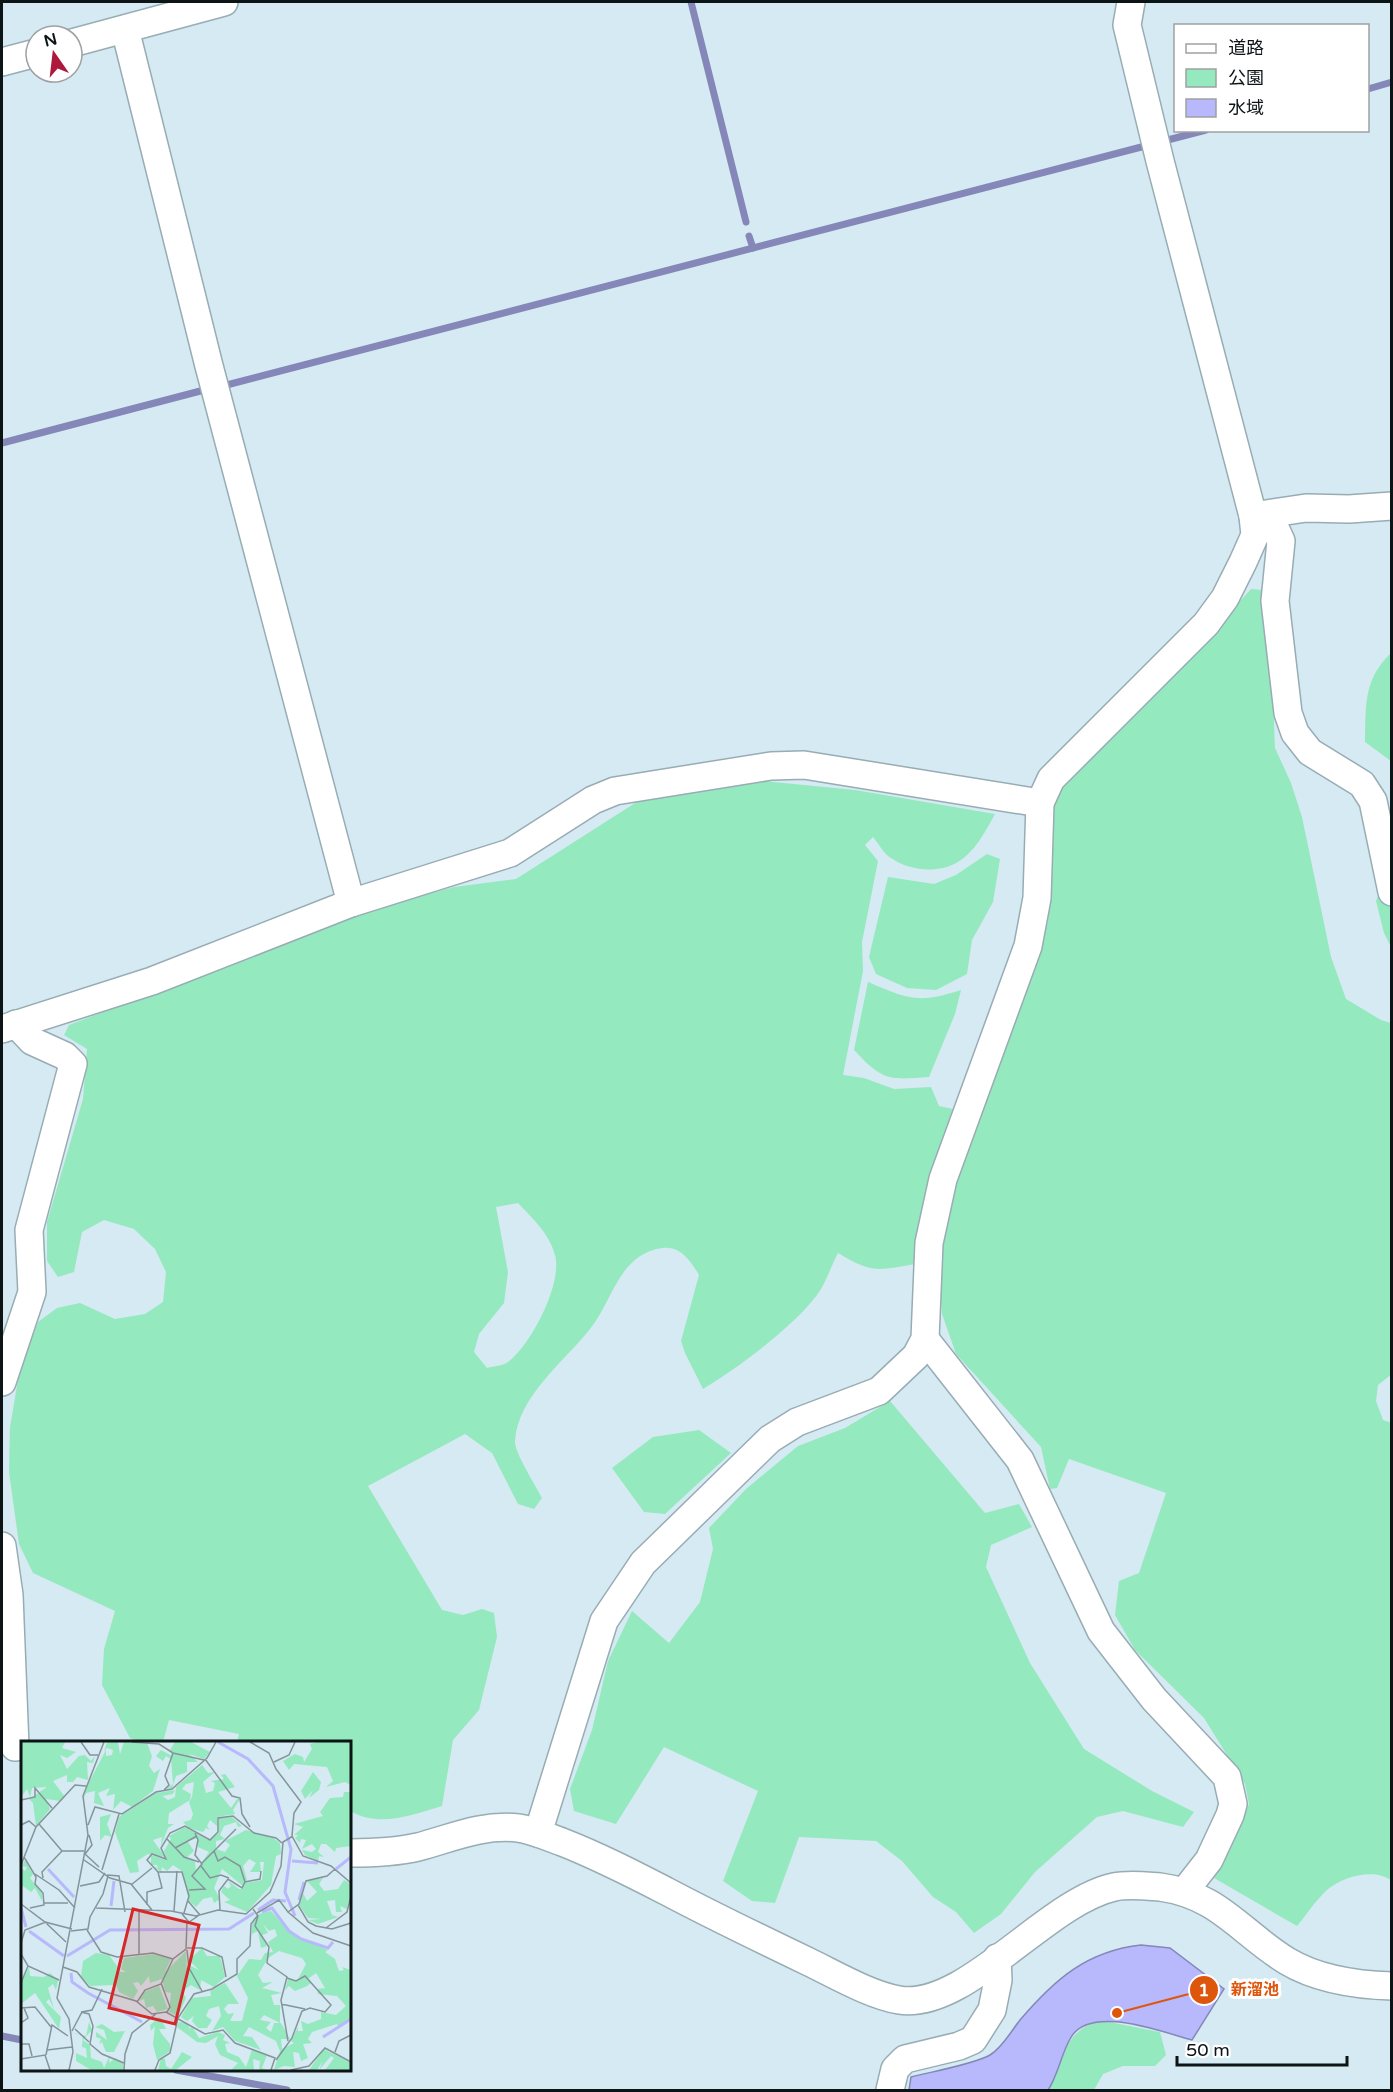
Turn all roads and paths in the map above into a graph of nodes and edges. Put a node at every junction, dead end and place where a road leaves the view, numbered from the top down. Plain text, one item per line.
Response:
1 (224, 2) edge
2 (1131, 2) edge
3 (125, 29) junction
4 (84, 40) edge
5 (24, 56) edge
6 (2, 62) edge
7 (1392, 506) edge
8 (1261, 516) junction
9 (1040, 803) junction
10 (1392, 892) edge
11 (351, 903) junction
12 (9, 1027) edge
13 (925, 1339) junction
14 (2, 1382) edge
15 (2, 1546) edge
16 (13, 1746) edge
17 (538, 1833) junction
18 (351, 1853) edge
19 (1184, 1892) junction
20 (997, 1958) junction
21 (1392, 1986) edge
22 (890, 2091) edge

1 - 3 street
2 - 8 street
3 - 4 street
3 - 11 street
5 - 6 street
7 - 8 street
8 - 9 street
8 - 10 street
9 - 11 street
9 - 13 street
11 - 12 street
12 - 14 street
13 - 17 street
13 - 19 street
15 - 16 street
17 - 18 street
17 - 20 street
19 - 20 street
19 - 21 street
20 - 22 street

